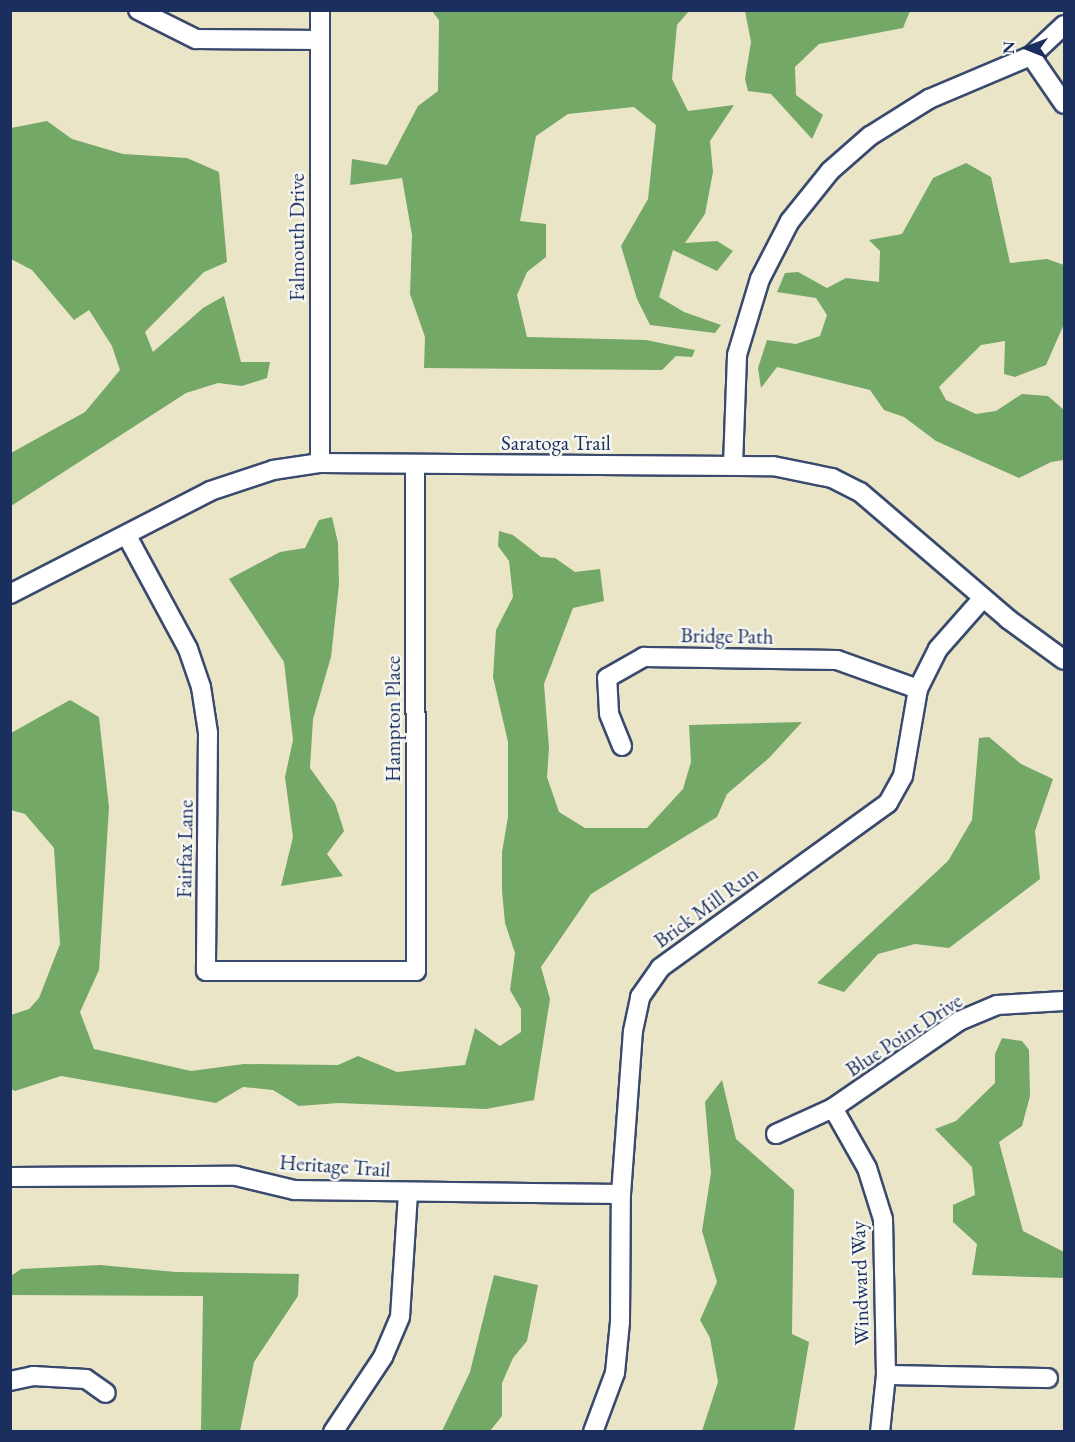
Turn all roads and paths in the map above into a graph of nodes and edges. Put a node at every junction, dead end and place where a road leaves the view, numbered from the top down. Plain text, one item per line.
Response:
1 (138, 10) edge
2 (320, 10) edge
3 (1065, 25) edge
4 (320, 40) junction
5 (1031, 56) junction
6 (1065, 104) edge
7 (320, 463) junction
8 (733, 465) junction
9 (415, 466) junction
10 (127, 536) junction
11 (10, 594) edge
12 (983, 598) junction
13 (1065, 660) edge
14 (918, 689) junction
15 (622, 746) dead end
16 (416, 971) joint
17 (1065, 1001) edge
18 (833, 1108) junction
19 (776, 1134) dead end
20 (10, 1177) edge
21 (408, 1194) junction
22 (621, 1194) junction
23 (886, 1375) junction
24 (1048, 1378) dead end
25 (10, 1381) edge
26 (106, 1393) dead end
27 (333, 1431) edge
28 (593, 1431) edge
29 (880, 1431) edge

1 - 4 street
2 - 4 street, Falmouth Drive
3 - 5 street
4 - 7 street, Falmouth Drive
5 - 6 street
5 - 8 street
7 - 9 street, Saratoga Trail
7 - 10 street, Saratoga Trail
8 - 9 street, Saratoga Trail
8 - 12 street, Saratoga Trail
9 - 16 street, Hampton Place
10 - 11 street, Saratoga Trail
10 - 16 street, Fairfax Lane
12 - 13 street, Saratoga Trail
12 - 14 street, Brick Mill Run
14 - 15 street, Bridge Path
14 - 22 street, Brick Mill Run
17 - 18 street, Blue Point Drive
18 - 19 street, Blue Point Drive
18 - 23 street, Windward Way
20 - 21 street, Heritage Trail
21 - 22 street, Heritage Trail
21 - 27 street
22 - 28 street, Brick Mill Run
23 - 24 street
23 - 29 street, Windward Way
25 - 26 street

